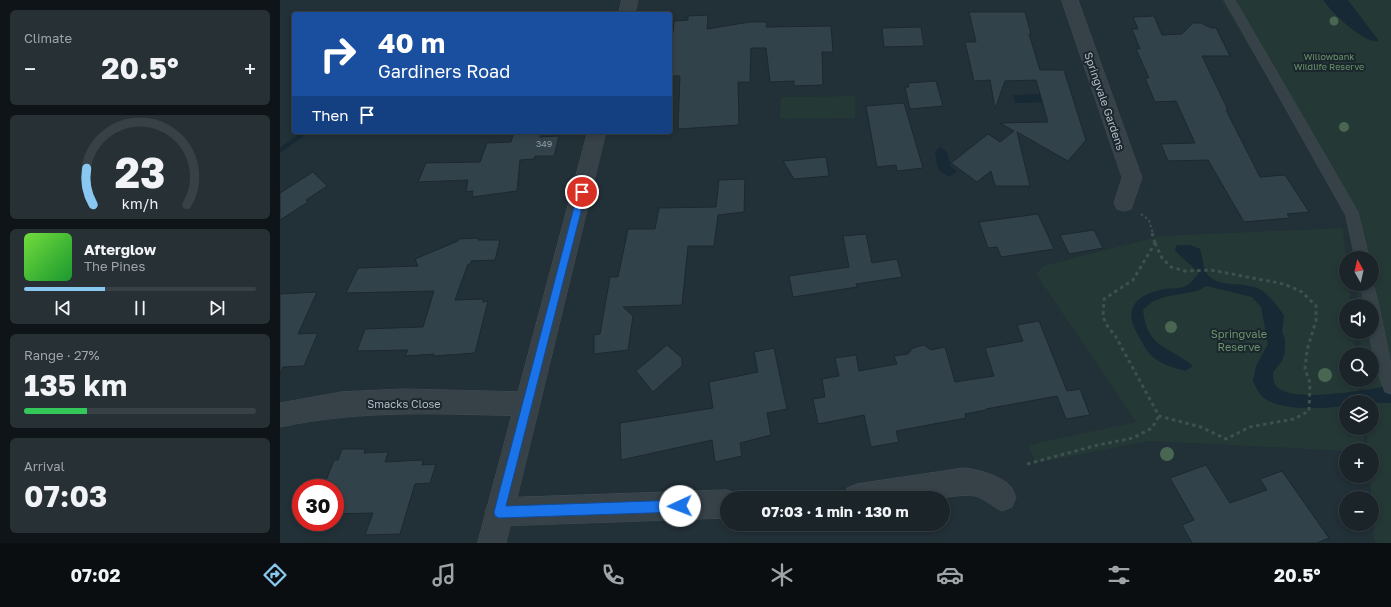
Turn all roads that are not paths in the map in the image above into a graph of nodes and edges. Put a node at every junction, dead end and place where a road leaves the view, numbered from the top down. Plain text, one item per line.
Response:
1 (630, 0) edge
2 (1070, 0) edge
3 (1230, 0) edge
4 (627, 12) edge
5 (597, 134) edge
6 (1124, 203) road end
7 (1360, 251) edge
8 (1378, 339) edge
9 (1391, 387) edge
10 (528, 404) junction
11 (280, 415) edge
12 (900, 491) edge
13 (1002, 497) dead end
14 (720, 504) edge
15 (499, 512) junction
16 (492, 543) edge

1 - 4 street
2 - 6 street, Springvale Gardens
3 - 7 lane
5 - 10 street
8 - 9 lane
10 - 11 street, Smacks Close
10 - 15 street
12 - 13 street
14 - 15 street
15 - 16 street

